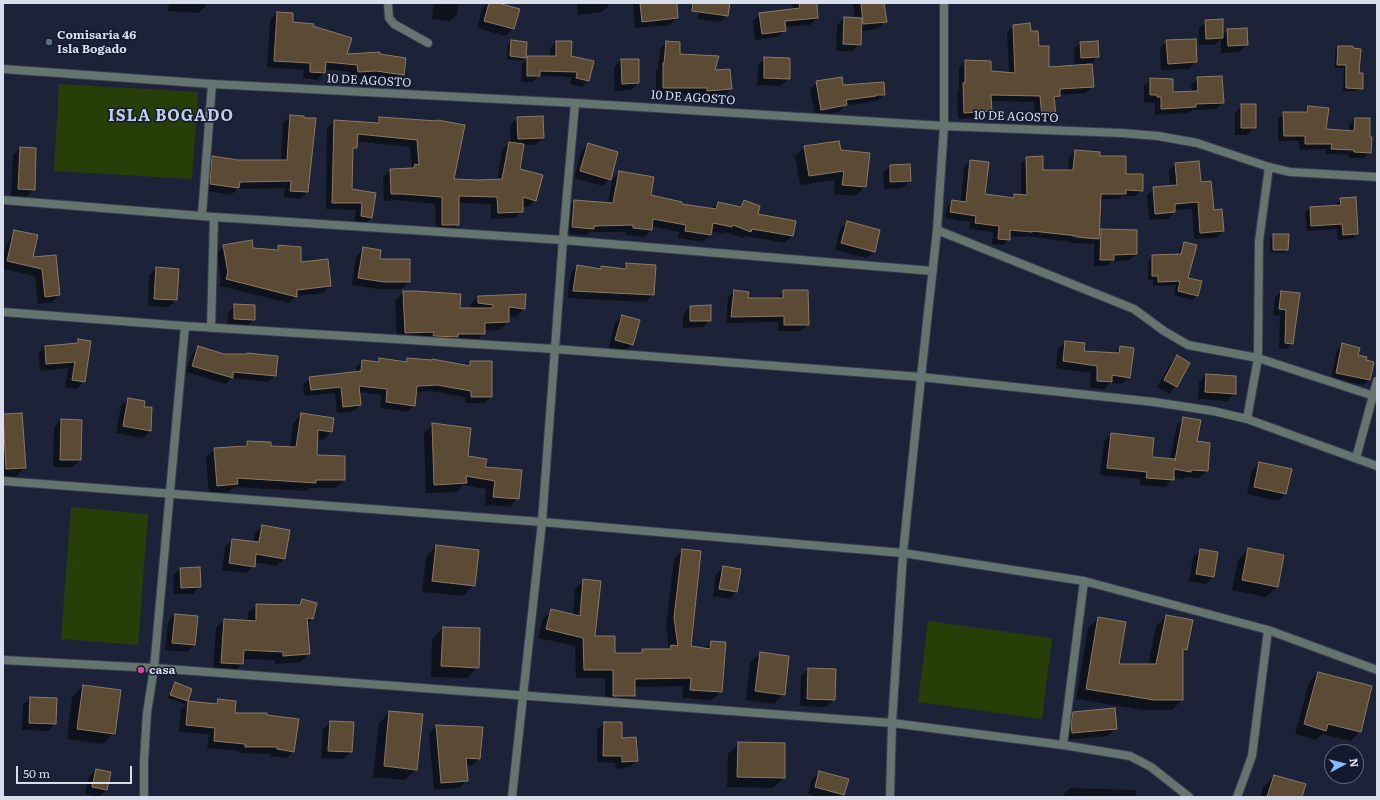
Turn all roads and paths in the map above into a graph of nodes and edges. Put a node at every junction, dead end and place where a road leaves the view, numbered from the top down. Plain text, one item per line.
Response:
1 (388, 3) edge
2 (944, 3) edge
3 (428, 43) dead end
4 (3, 69) edge
5 (212, 84) junction
6 (575, 103) junction
7 (944, 126) junction
8 (1269, 167) junction
9 (1377, 177) edge
10 (3, 200) edge
11 (202, 215) junction
12 (214, 217) junction
13 (938, 230) junction
14 (563, 240) junction
15 (933, 271) junction
16 (3, 312) edge
17 (185, 326) junction
18 (212, 328) junction
19 (555, 349) junction
20 (1258, 358) junction
21 (921, 377) junction
22 (1377, 381) edge
23 (1375, 396) edge
24 (1247, 419) junction
25 (1356, 458) junction
26 (1377, 466) edge
27 (3, 480) edge
28 (171, 493) junction
29 (542, 522) junction
30 (903, 553) junction
31 (1084, 581) junction
32 (1268, 630) junction
33 (3, 660) edge
34 (154, 668) junction
35 (1377, 670) edge
36 (523, 695) junction
37 (892, 723) junction
38 (1063, 745) junction
39 (144, 797) edge
40 (512, 797) edge
41 (890, 797) edge
42 (1189, 797) edge
43 (1237, 797) edge

1 - 3 street
2 - 7 street
4 - 5 street, 10 DE AGOSTO
5 - 6 street, 10 DE AGOSTO
5 - 11 street
6 - 7 street, 10 DE AGOSTO
6 - 14 street
7 - 8 street, 10 DE AGOSTO
7 - 13 street
8 - 9 street, 10 DE AGOSTO
8 - 20 street
10 - 11 street
11 - 12 street
12 - 14 street
12 - 18 street
13 - 15 street
13 - 20 street
14 - 15 street
14 - 19 street
15 - 21 street
16 - 17 street
17 - 18 street
17 - 28 street
18 - 19 street
19 - 21 street
19 - 29 street
20 - 23 street
20 - 24 street
21 - 24 street
21 - 30 street
22 - 23 street
23 - 25 street
24 - 25 street
25 - 26 street
27 - 28 street
28 - 29 street
28 - 34 street
29 - 30 street
29 - 36 street
30 - 31 street
30 - 37 street
31 - 32 street
31 - 38 street
32 - 35 street
32 - 43 street
33 - 34 street
34 - 36 street
34 - 39 street
36 - 37 street
36 - 40 street
37 - 38 street
37 - 41 street
38 - 42 street

